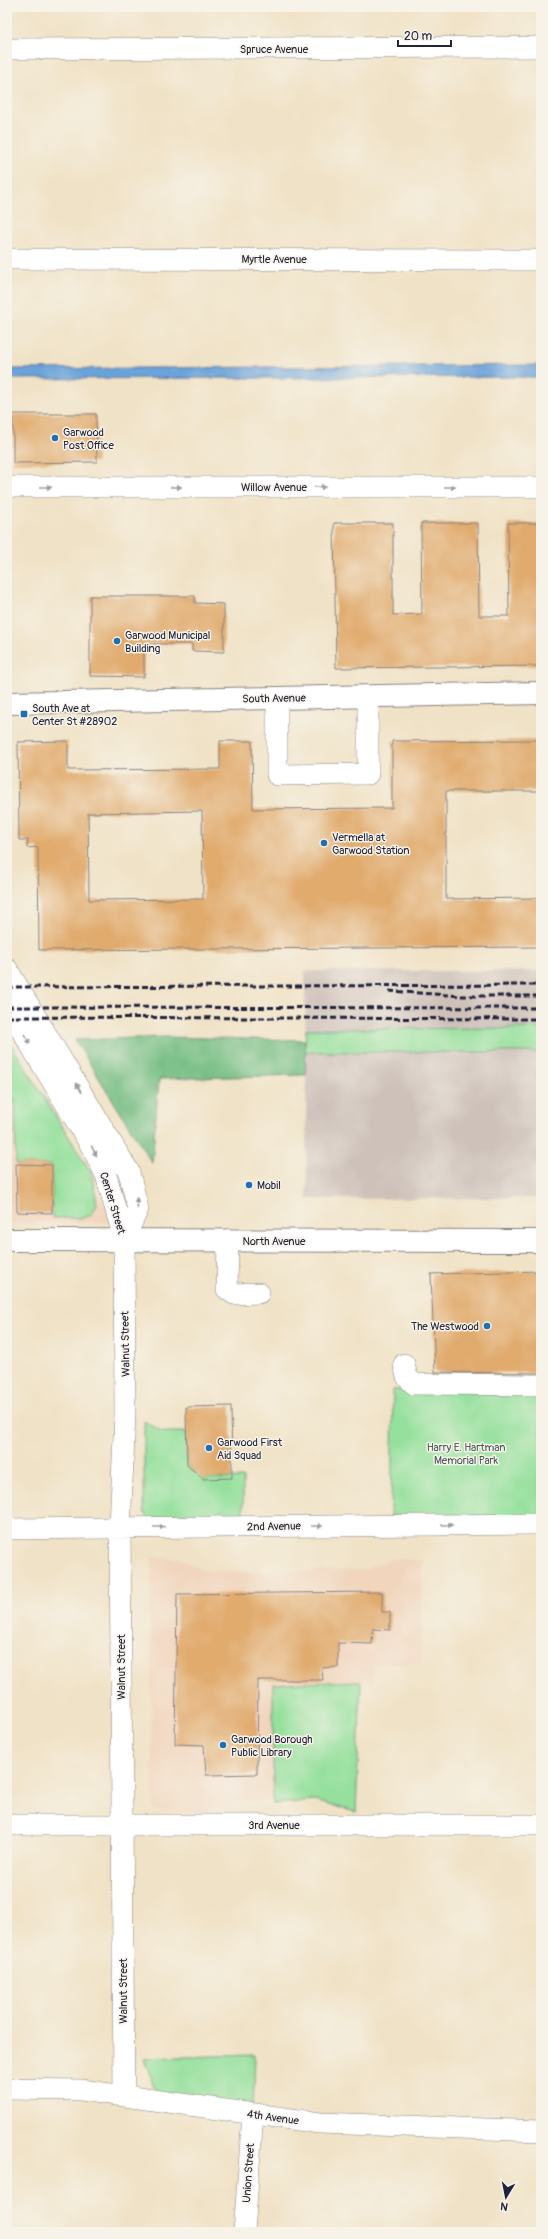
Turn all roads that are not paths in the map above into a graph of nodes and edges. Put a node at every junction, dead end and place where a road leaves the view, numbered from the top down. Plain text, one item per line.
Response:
1 (541, 47) edge
2 (7, 49) edge
3 (7, 259) edge
4 (541, 260) edge
5 (7, 487) edge
6 (541, 487) edge
7 (541, 693) edge
8 (368, 697) junction
9 (276, 698) junction
10 (7, 703) edge
11 (7, 969) edge
12 (7, 1006) edge
13 (124, 1239) junction
14 (7, 1240) edge
15 (228, 1240) junction
16 (541, 1241) edge
17 (260, 1293) dead end
18 (404, 1364) dead end
19 (541, 1385) edge
20 (541, 1524) edge
21 (120, 1528) junction
22 (7, 1529) edge
23 (7, 1825) edge
24 (122, 1825) junction
25 (541, 1825) edge
26 (7, 2089) edge
27 (124, 2096) junction
28 (253, 2114) junction
29 (541, 2131) edge
30 (244, 2232) edge

1 - 2 street, Spruce Avenue
3 - 4 street, Myrtle Avenue
5 -> 6 street, Willow Avenue
7 - 8 main road, South Avenue
8 - 9 main road, South Avenue
8 - 9 street
9 - 10 main road, South Avenue
13 -> 11 street, Center Street
12 -> 13 street, Center Street
13 - 14 main road, North Avenue
13 - 15 main road, North Avenue
13 - 21 street, Walnut Street
15 - 16 main road, North Avenue
15 - 17 street
18 - 19 street
21 -> 20 street, 2nd Avenue
21 - 22 street, 2nd Avenue
21 - 24 street, Walnut Street
23 - 24 street, 3rd Avenue
24 - 25 street, 3rd Avenue
24 - 27 street, Walnut Street
26 - 27 street, 4th Avenue
27 - 28 street, 4th Avenue
28 - 29 street, 4th Avenue
28 - 30 street, Union Street

